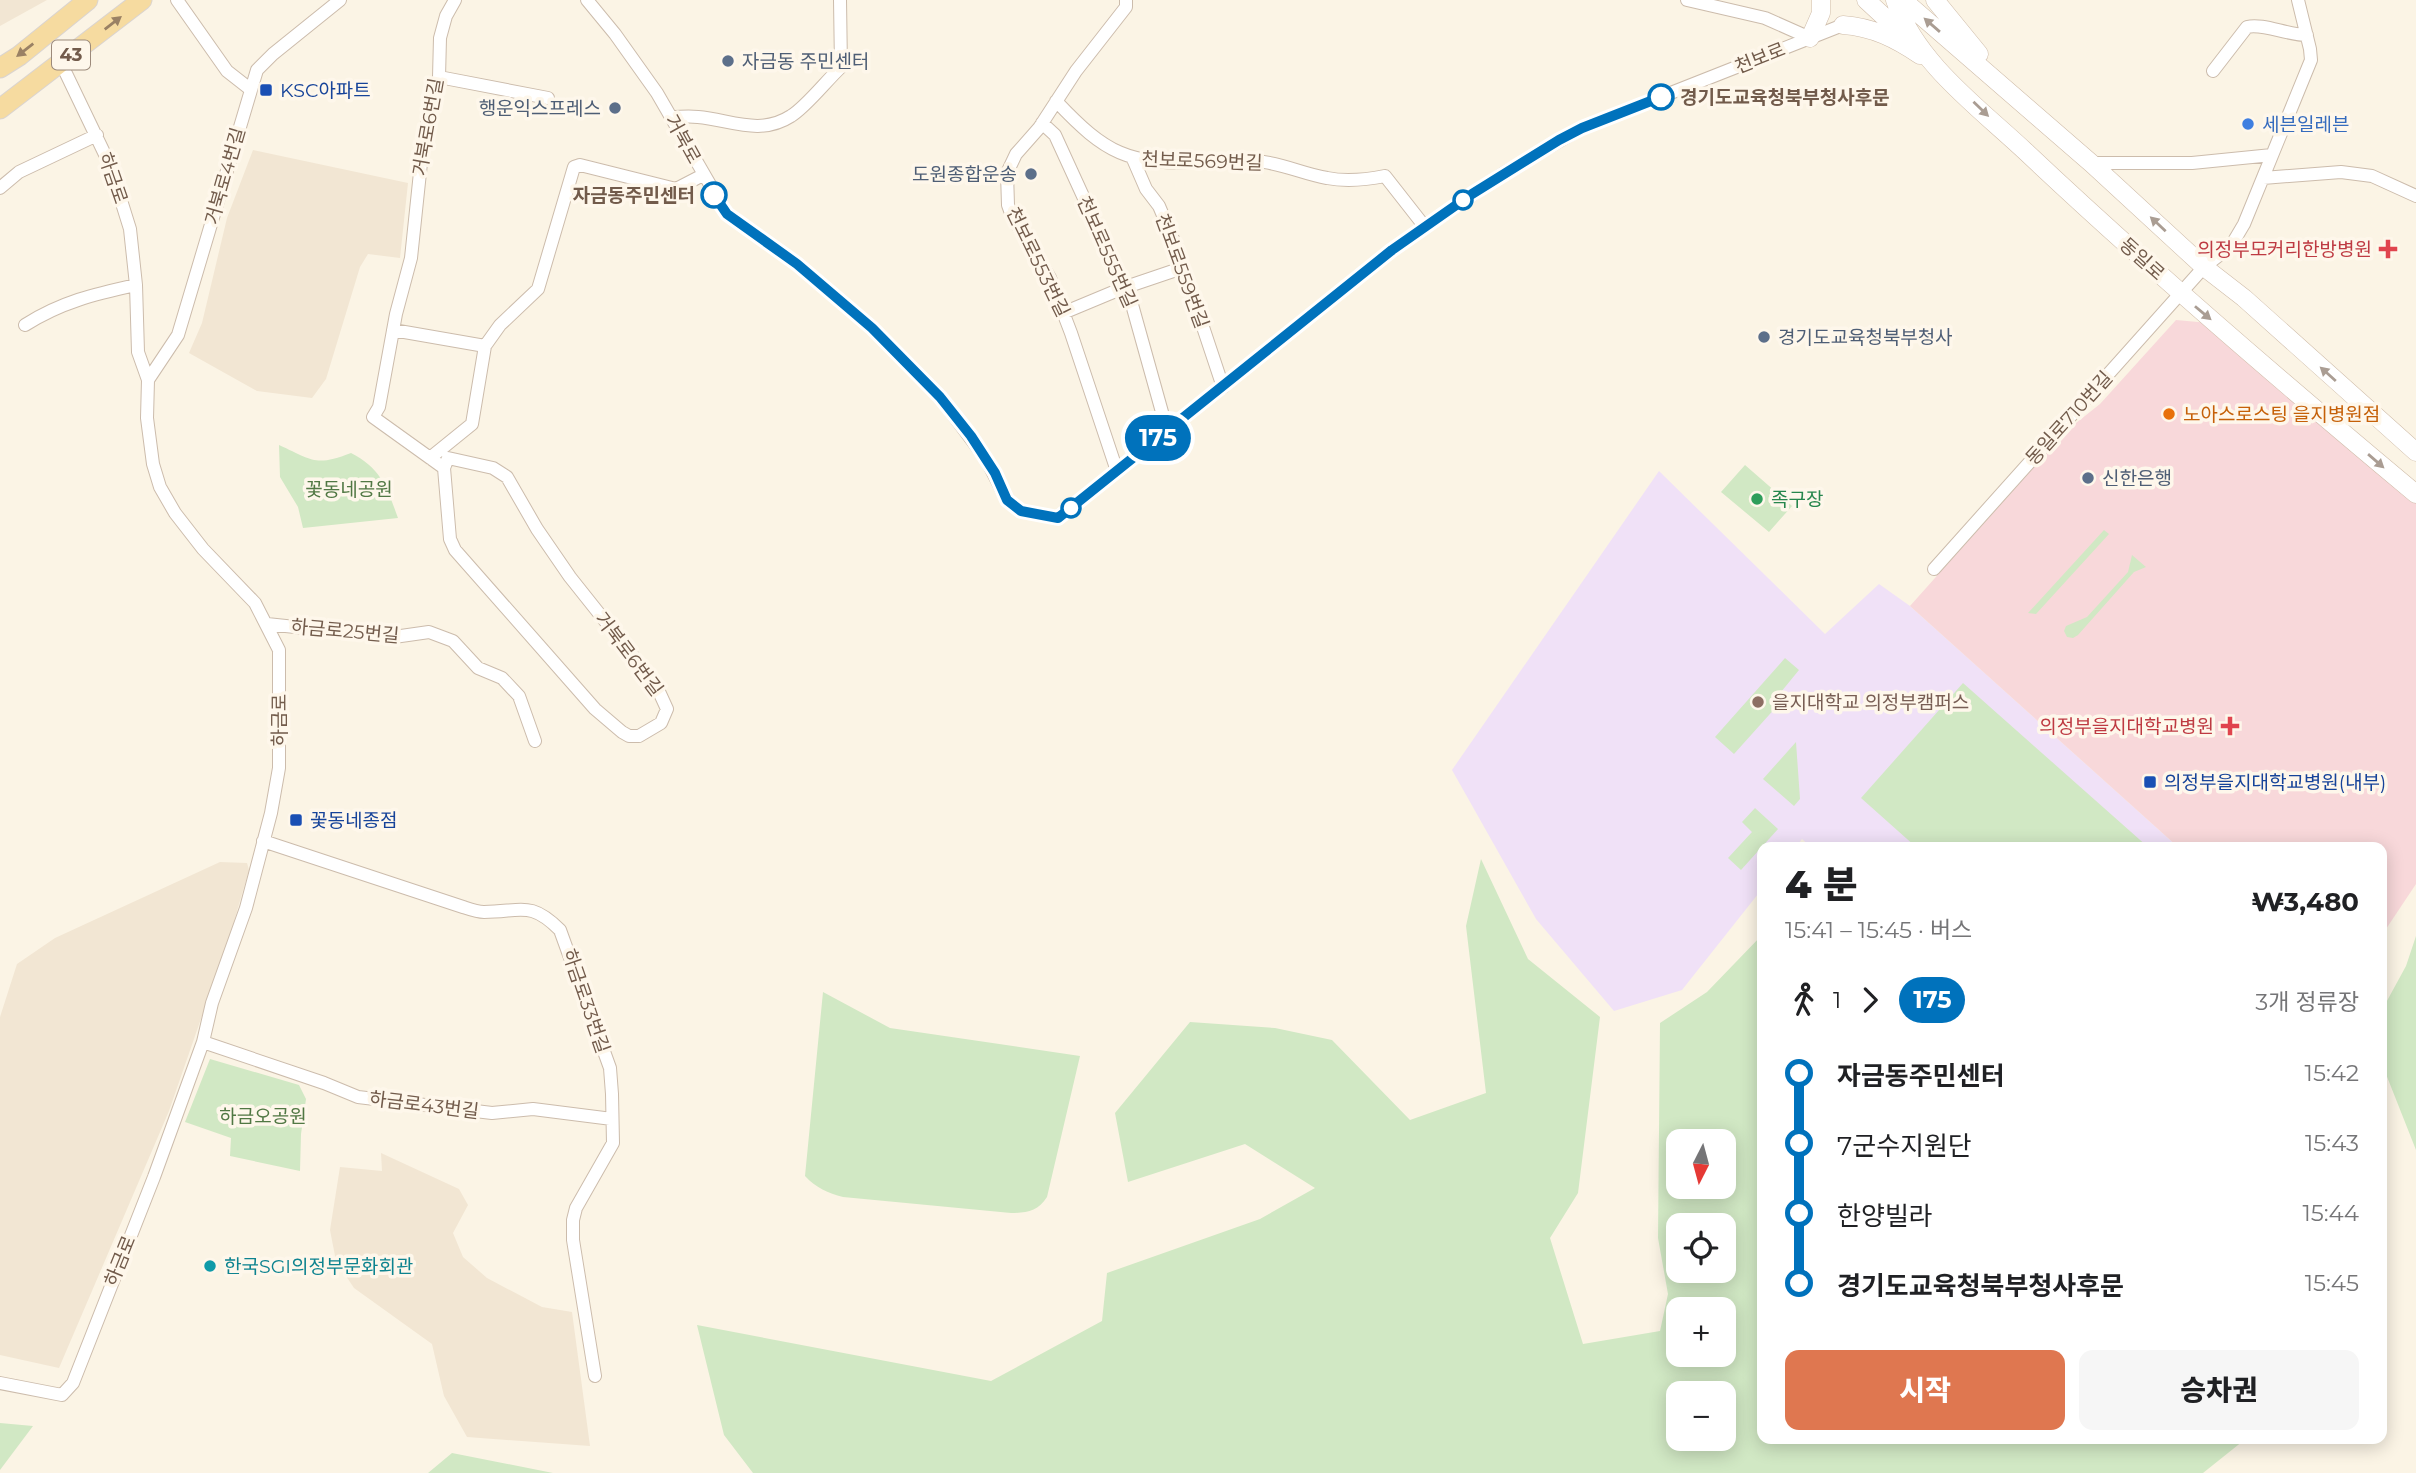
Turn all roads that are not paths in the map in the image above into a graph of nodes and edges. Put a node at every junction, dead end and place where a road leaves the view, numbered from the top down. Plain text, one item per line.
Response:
1 (88, 0) edge
2 (142, 0) edge
3 (177, 0) edge
4 (340, 0) edge
5 (455, 0) edge
6 (587, 0) edge
7 (840, 0) edge
8 (1126, 0) edge
9 (1687, 0) edge
10 (1821, 0) edge
11 (1935, 0) edge
12 (2298, 0) edge
13 (1887, 3) edge
14 (1843, 25) junction
15 (2307, 35) junction
16 (1810, 38) junction
17 (1932, 62) junction
18 (61, 64) junction
19 (0, 68) edge
20 (2213, 71) dead end
21 (439, 77) junction
22 (250, 89) junction
23 (548, 98) dead end
24 (1056, 102) junction
25 (2020, 102) junction
26 (0, 109) edge
27 (671, 117) junction
28 (1042, 123) junction
29 (97, 135) junction
30 (2273, 155) junction
31 (1133, 159) junction
32 (2091, 163) junction
33 (703, 175) junction
34 (2263, 178) junction
35 (0, 188) edge
36 (2416, 196) edge
37 (1425, 227) junction
38 (2204, 267) junction
39 (1182, 268) junction
40 (136, 285) junction
41 (1123, 288) junction
42 (2180, 293) junction
43 (1063, 313) junction
44 (25, 325) dead end
45 (393, 330) junction
46 (485, 346) junction
47 (148, 380) junction
48 (1223, 387) junction
49 (1167, 430) junction
50 (2416, 452) edge
51 (430, 457) junction
52 (444, 468) junction
53 (1117, 471) junction
54 (2416, 494) edge
55 (1058, 518) joint
56 (1934, 569) dead end
57 (267, 624) junction
58 (535, 741) dead end
59 (263, 841) junction
60 (203, 1042) junction
61 (612, 1119) junction
62 (595, 1376) dead end
63 (0, 1383) edge

1 -> 19 main road, 43
18 -> 2 main road, 43
3 - 22 street
4 - 22 street, 거북로4번길
5 - 21 street, 거북로6번길
6 - 27 street, 거북로
7 - 27 street
8 - 24 street, 천보로553번길
9 - 16 street
10 - 16 street
11 - 25 street
12 - 15 street, 동일로710번길
13 - 14 street
13 - 17 street
25 -> 13 street, 동일로
14 - 16 street, 천보로
14 - 17 street
15 - 20 street
15 - 30 street, 동일로710번길
16 - 37 street, 천보로
17 -> 42 street, 동일로
18 - 26 main road, 43
18 - 29 street, 하금로
21 - 23 street
21 - 45 street, 거북로6번길
22 - 47 street, 거북로4번길
24 - 28 street, 천보로553번길
24 - 31 street, 천보로569번길
25 - 32 street, 동일로
27 - 33 street, 거북로
28 - 41 street, 천보로555번길
28 - 43 street, 천보로553번길
29 - 35 street
29 - 40 street, 하금로
30 - 32 street
30 - 34 street, 동일로710번길
31 - 37 street, 천보로569번길
31 - 39 street, 천보로559번길
38 -> 32 street, 동일로
33 - 46 street
33 - 55 street, 거북로
34 - 36 street
34 - 38 street, 동일로710번길
37 - 48 street, 천보로
38 - 42 street, 동일로710번길
50 -> 38 street, 동일로
39 - 41 street
39 - 48 street, 천보로559번길
40 - 44 street
40 - 47 street, 하금로
41 - 43 street
41 - 49 street, 천보로555번길
42 -> 54 street, 동일로
42 - 56 street, 동일로710번길
43 - 53 street, 천보로553번길
45 - 46 street
45 - 51 street, 거북로6번길
46 - 51 street
47 - 57 street, 하금로
48 - 49 street, 천보로
49 - 53 street, 천보로
51 - 52 street, 거북로6번길
52 - 52 street, 거북로6번길
53 - 55 street, 천보로
57 - 58 street, 하금로25번길
57 - 59 street, 하금로
59 - 60 street, 하금로
59 - 61 street, 하금로33번길
60 - 61 street, 하금로43번길
60 - 63 street, 하금로
61 - 62 street, 하금로33번길

